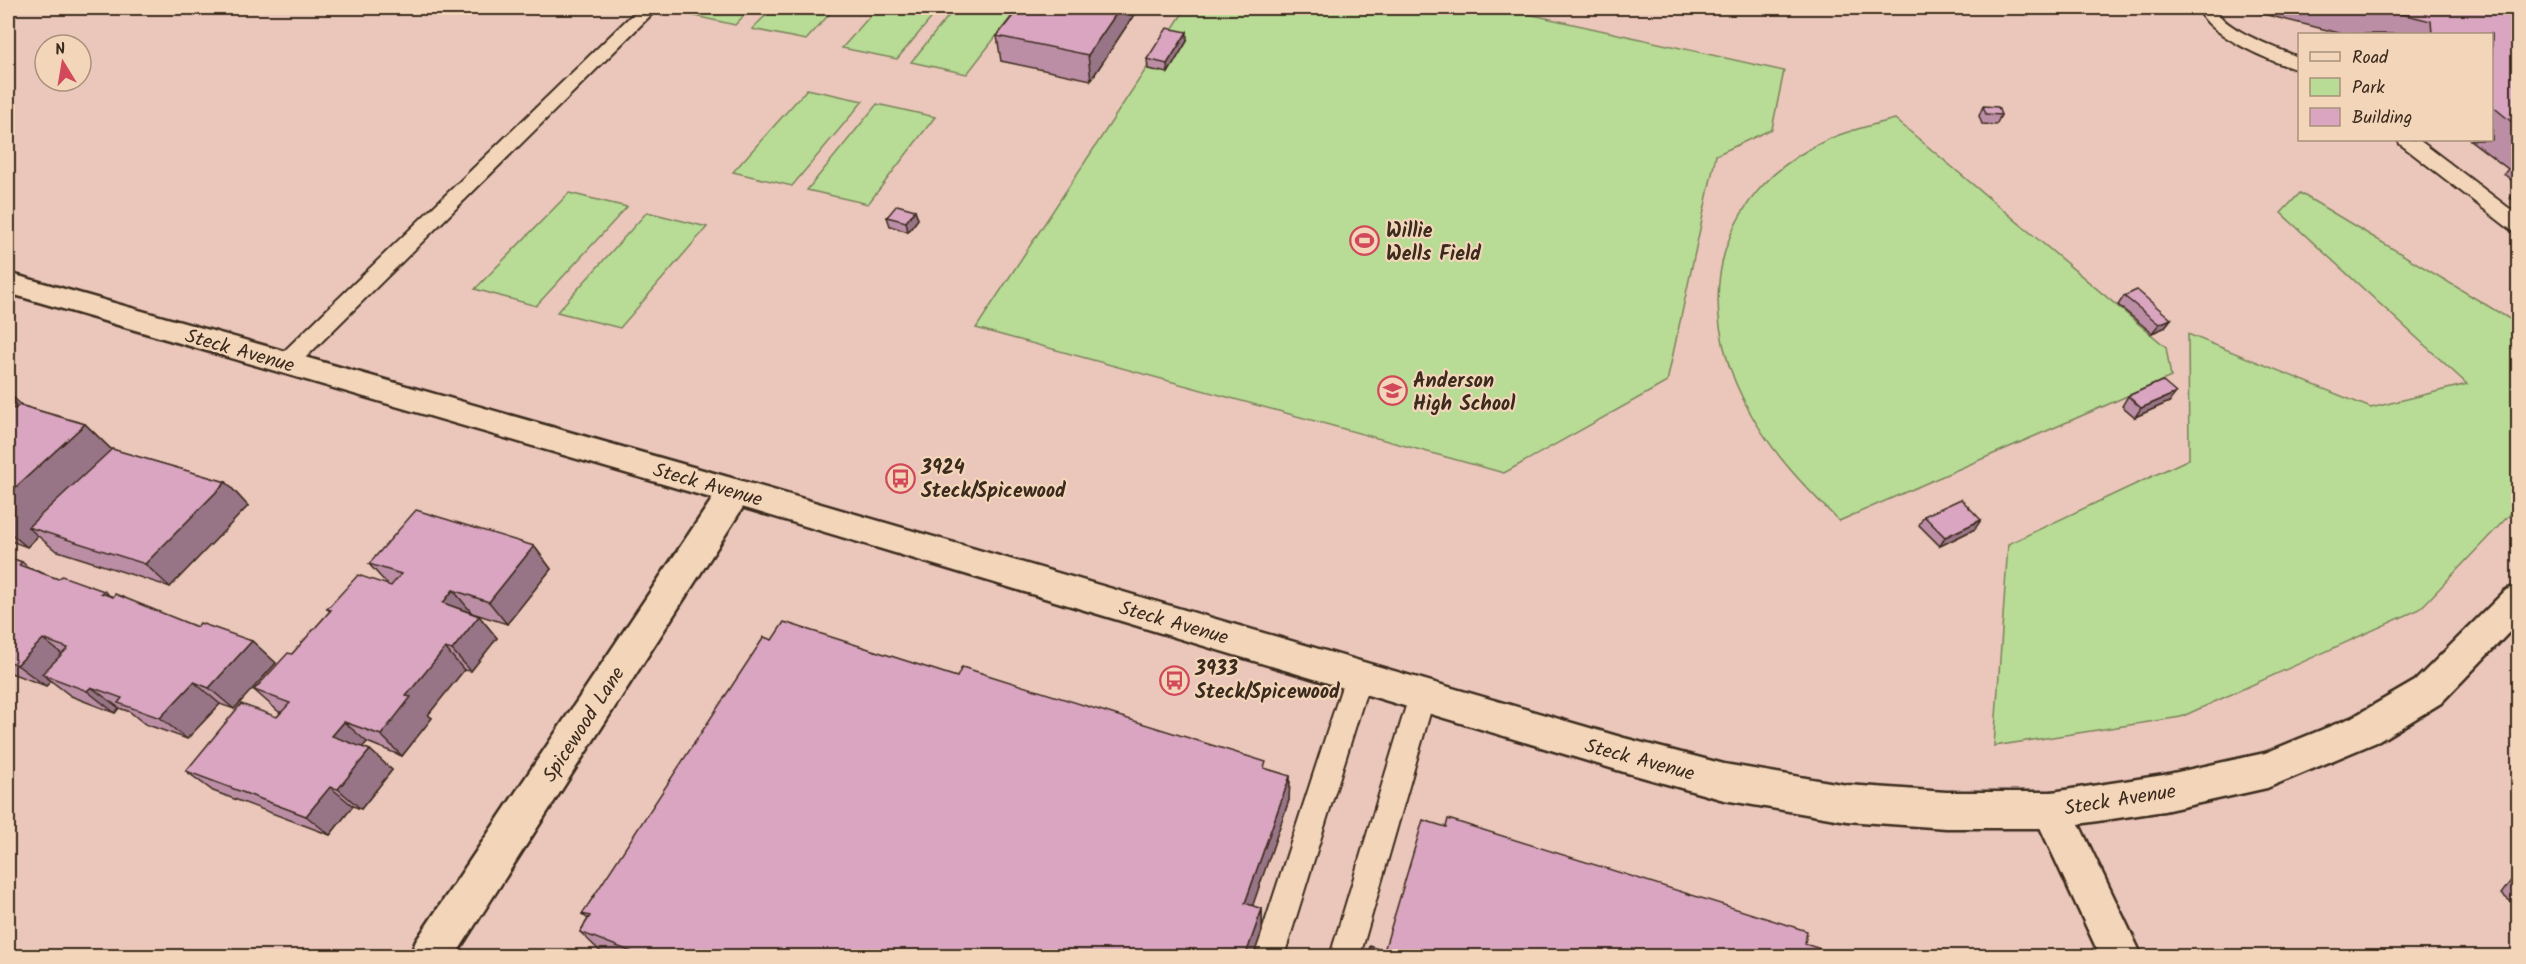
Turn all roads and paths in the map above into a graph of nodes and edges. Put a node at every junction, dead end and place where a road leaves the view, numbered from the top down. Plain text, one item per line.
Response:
1 (649, 8) edge
2 (2207, 8) edge
3 (2298, 64) edge
4 (2408, 141) edge
5 (2518, 225) edge
6 (8, 283) edge
7 (286, 363) junction
8 (735, 492) junction
9 (2518, 600) edge
10 (1358, 677) junction
11 (1422, 696) junction
12 (2052, 810) junction
13 (431, 957) edge
14 (1269, 957) edge
15 (1345, 957) edge
16 (2121, 957) edge

1 - 7 lane
2 - 3 lane
4 - 5 lane
6 - 7 street, Steck Avenue
7 - 8 street, Steck Avenue
8 - 10 street, Steck Avenue
8 - 13 street, Spicewood Lane
9 - 12 street, Steck Avenue
10 - 11 street, Steck Avenue
10 - 14 lane
11 - 12 street, Steck Avenue
11 - 15 lane
12 - 16 street

